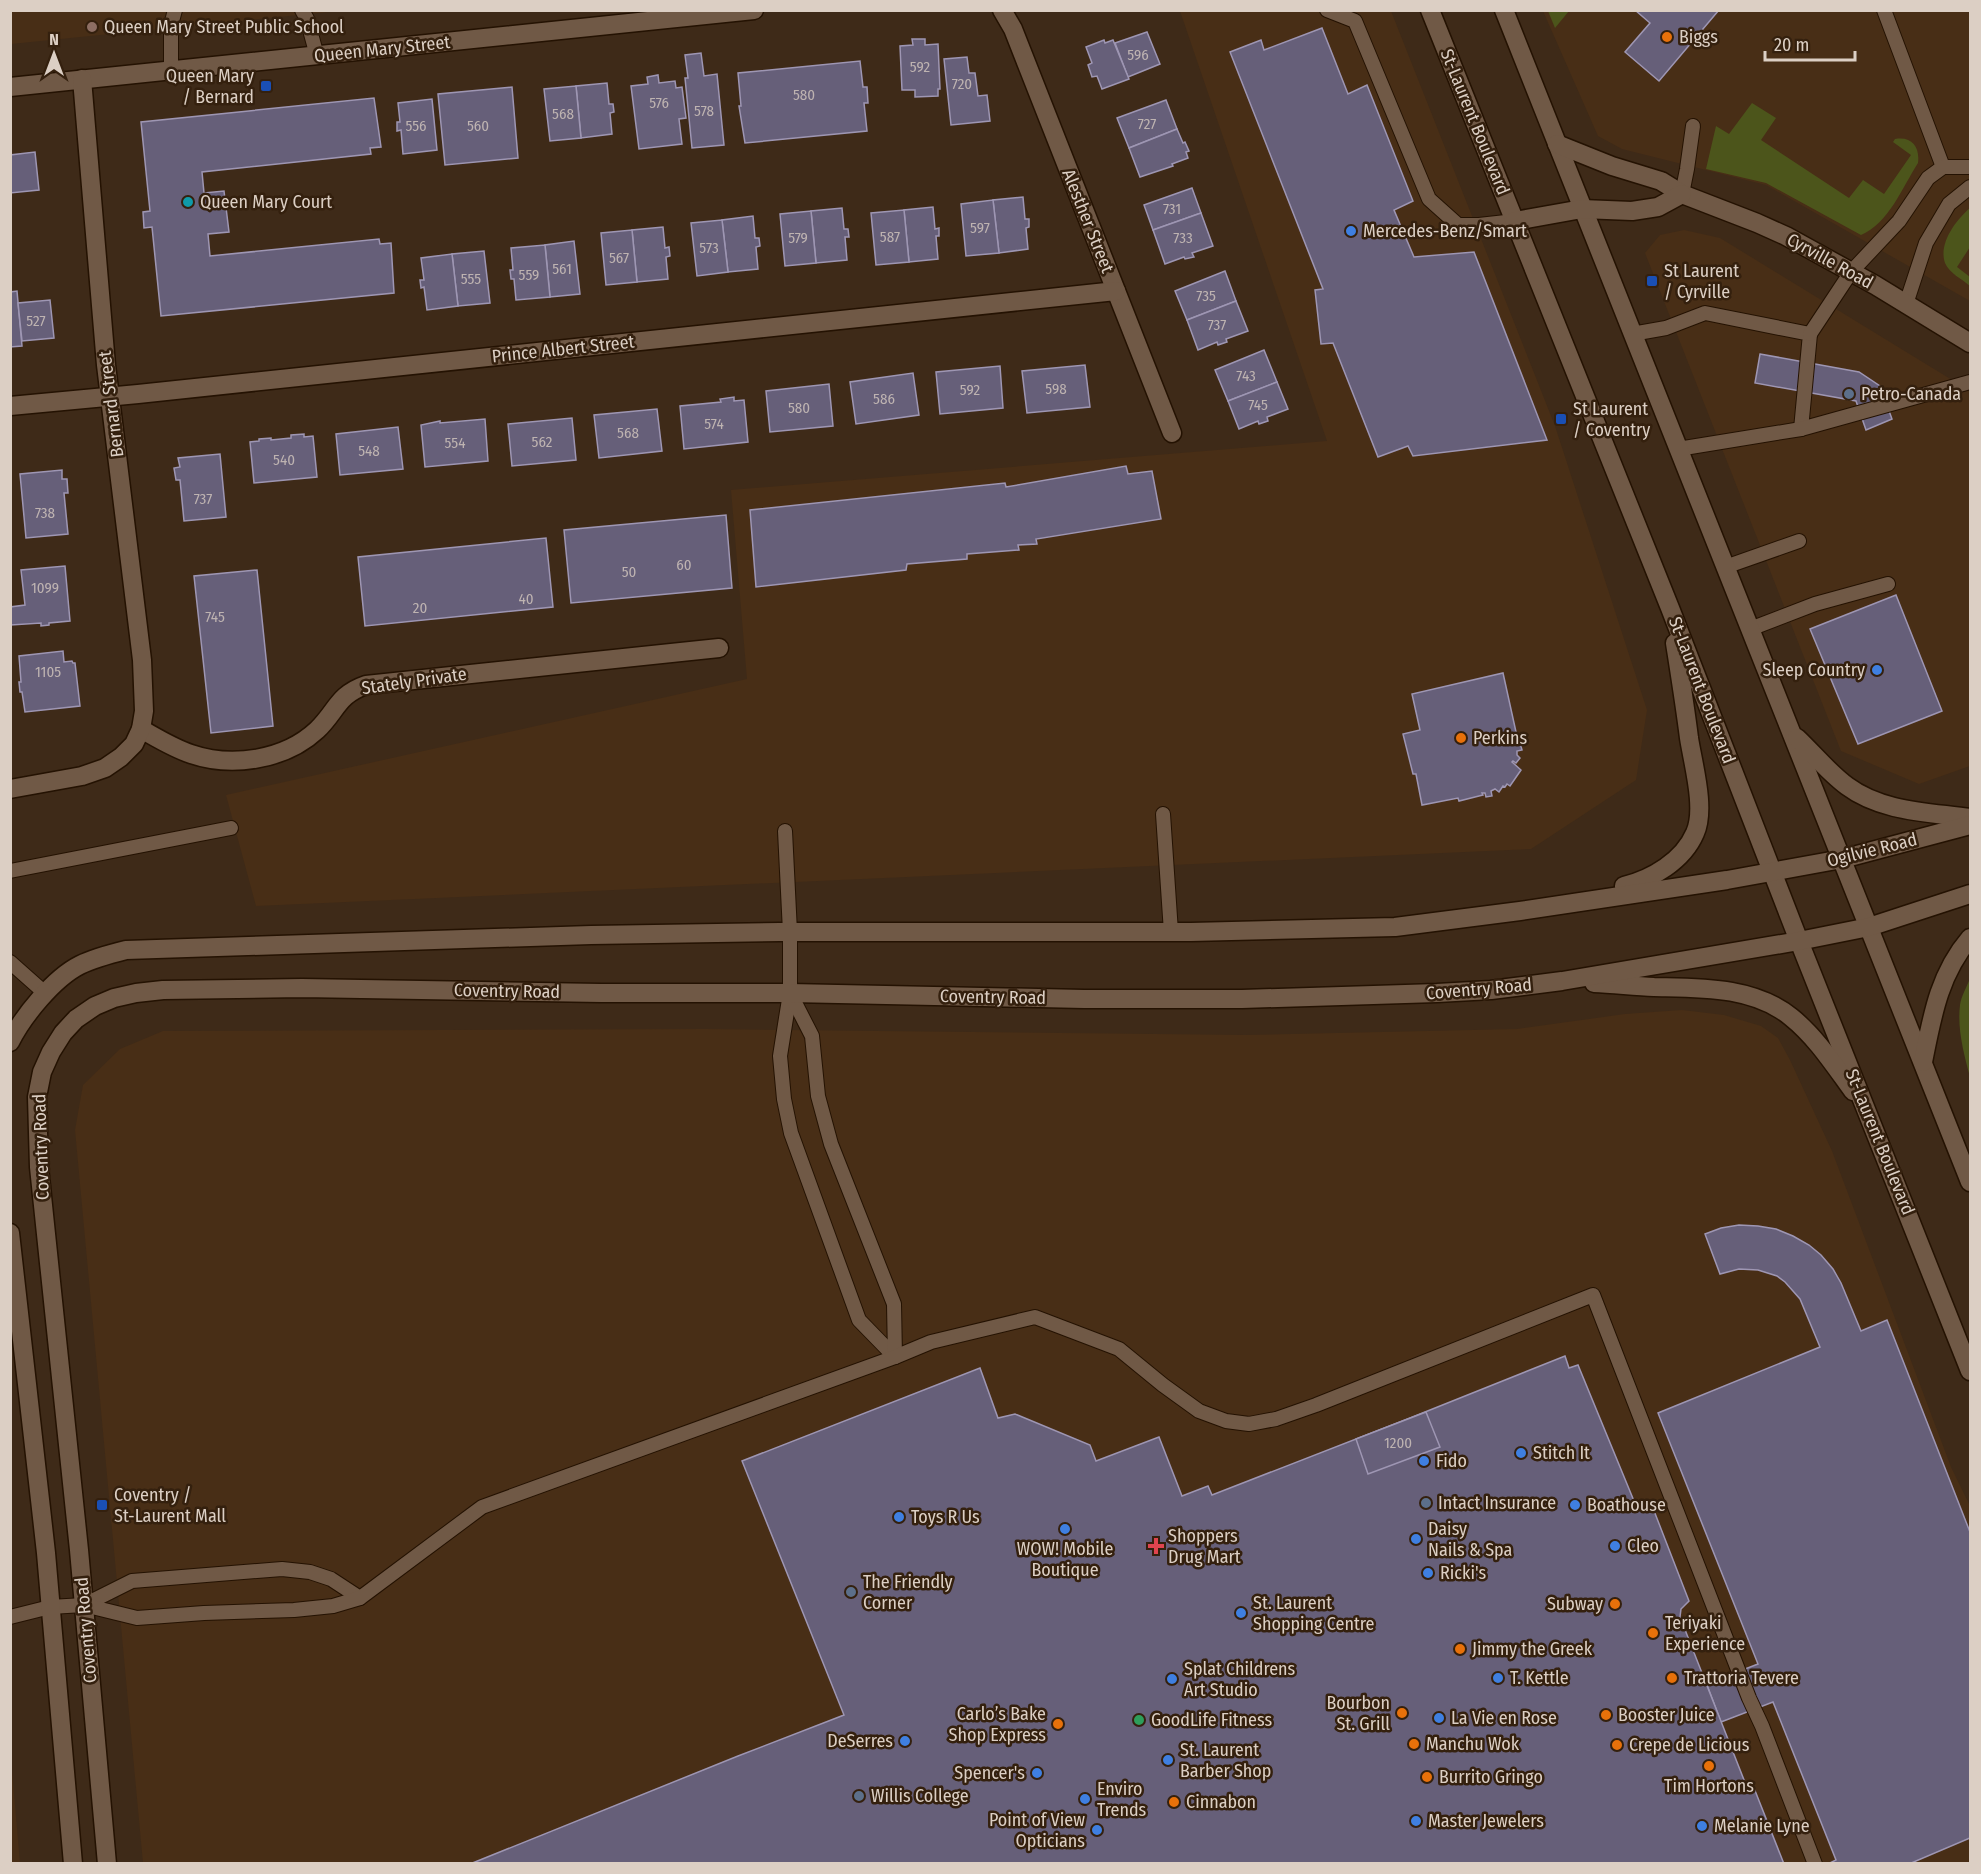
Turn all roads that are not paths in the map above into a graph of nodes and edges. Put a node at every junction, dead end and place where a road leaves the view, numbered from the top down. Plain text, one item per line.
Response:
1 (175, 10) edge
2 (302, 10) edge
3 (754, 10) edge
4 (1002, 10) edge
5 (1327, 10) edge
6 (1430, 10) edge
7 (1504, 10) edge
8 (1884, 10) edge
9 (317, 56) junction
10 (171, 71) junction
11 (82, 79) junction
12 (10, 87) edge
13 (1693, 126) dead end
14 (1557, 144) junction
15 (1943, 167) junction
16 (1971, 167) edge
17 (1971, 187) edge
18 (1682, 194) junction
19 (1582, 209) junction
20 (1515, 220) junction
21 (1851, 272) junction
22 (1116, 291) junction
23 (1906, 304) junction
24 (1632, 334) junction
25 (1810, 334) junction
26 (1971, 344) edge
27 (1971, 382) edge
28 (111, 397) junction
29 (10, 406) edge
30 (1801, 429) junction
31 (1172, 433) dead end
32 (1678, 449) junction
33 (1799, 541) dead end
34 (1725, 567) junction
35 (1888, 584) dead end
36 (1670, 608) junction
37 (1750, 629) junction
38 (719, 648) dead end
39 (141, 729) junction
40 (1792, 733) junction
41 (10, 789) edge
42 (1163, 814) dead end
43 (1971, 818) edge
44 (1971, 825) edge
45 (231, 828) dead end
46 (785, 831) dead end
47 (1842, 859) junction
48 (10, 871) edge
49 (1772, 872) junction
50 (1971, 894) edge
51 (1520, 911) junction
52 (1869, 927) junction
53 (790, 932) junction
54 (1171, 932) junction
55 (1971, 938) edge
56 (1799, 942) junction
57 (10, 962) edge
58 (1562, 981) junction
59 (790, 993) junction
60 (46, 994) junction
61 (10, 1042) edge
62 (1923, 1062) junction
63 (1866, 1108) junction
64 (1971, 1182) edge
65 (10, 1233) edge
66 (895, 1357) junction
67 (1971, 1371) edge
68 (360, 1598) junction
69 (84, 1605) junction
70 (51, 1607) junction
71 (10, 1617) edge
72 (73, 1863) edge
73 (107, 1863) edge
74 (1815, 1863) edge

1 - 10 lane
2 - 9 lane
3 - 9 main road, Queen Mary Street
4 - 22 main road, Alesther Street
5 - 20 lane
6 - 20 main road, St-Laurent Boulevard
7 - 14 main road
8 - 15 lane
9 - 10 main road, Queen Mary Street
10 - 11 main road, Queen Mary Street
11 - 12 main road, Queen Mary Street
11 - 28 main road, Bernard Street
13 - 18 lane
14 - 18 main road, Cyrville Road
14 - 19 main road
15 - 16 lane
15 - 21 lane
17 - 23 lane
18 - 19 main road
18 - 21 main road, Cyrville Road
19 - 20 main road
19 - 24 main road
20 - 36 main road, St-Laurent Boulevard
21 - 23 main road, Cyrville Road
21 - 25 lane
22 - 28 main road, Prince Albert Street
22 - 31 main road, Alesther Street
23 - 26 main road, Cyrville Road
24 - 25 lane
24 - 32 main road
25 - 30 lane
27 - 30 lane
28 - 29 main road, Prince Albert Street
28 - 39 main road, Bernard Street
30 - 32 lane
32 - 34 main road
33 - 34 lane
34 - 37 main road
35 - 37 lane
36 - 49 main road, St-Laurent Boulevard
36 - 51 main road
37 - 40 main road
38 - 39 main road, Stately Private
39 - 41 main road
40 - 43 main road
40 - 47 main road
42 - 54 lane
44 - 47 main road, Ogilvie Road
45 - 48 lane
46 - 53 lane
47 - 49 main road, Ogilvie Road
47 - 52 main road
49 - 51 main road
49 - 56 main road, St-Laurent Boulevard
50 - 52 main road
51 - 54 main road
52 - 56 main road
52 - 62 main road
53 - 54 main road
53 - 59 lane
53 - 60 main road
55 - 62 main road
56 - 58 main road, Coventry Road
56 - 63 main road, St-Laurent Boulevard
57 - 60 lane
58 - 59 main road, Coventry Road
58 - 63 main road
59 - 66 lane
59 - 66 lane
59 - 69 main road, Coventry Road
60 - 61 main road
62 - 64 main road
63 - 67 main road, St-Laurent Boulevard
65 - 70 main road, Coventry Road
66 - 68 lane
66 - 74 lane
68 - 69 lane
68 - 69 lane
69 - 70 lane
69 - 73 main road, Coventry Road
70 - 71 lane
70 - 72 main road, Coventry Road

